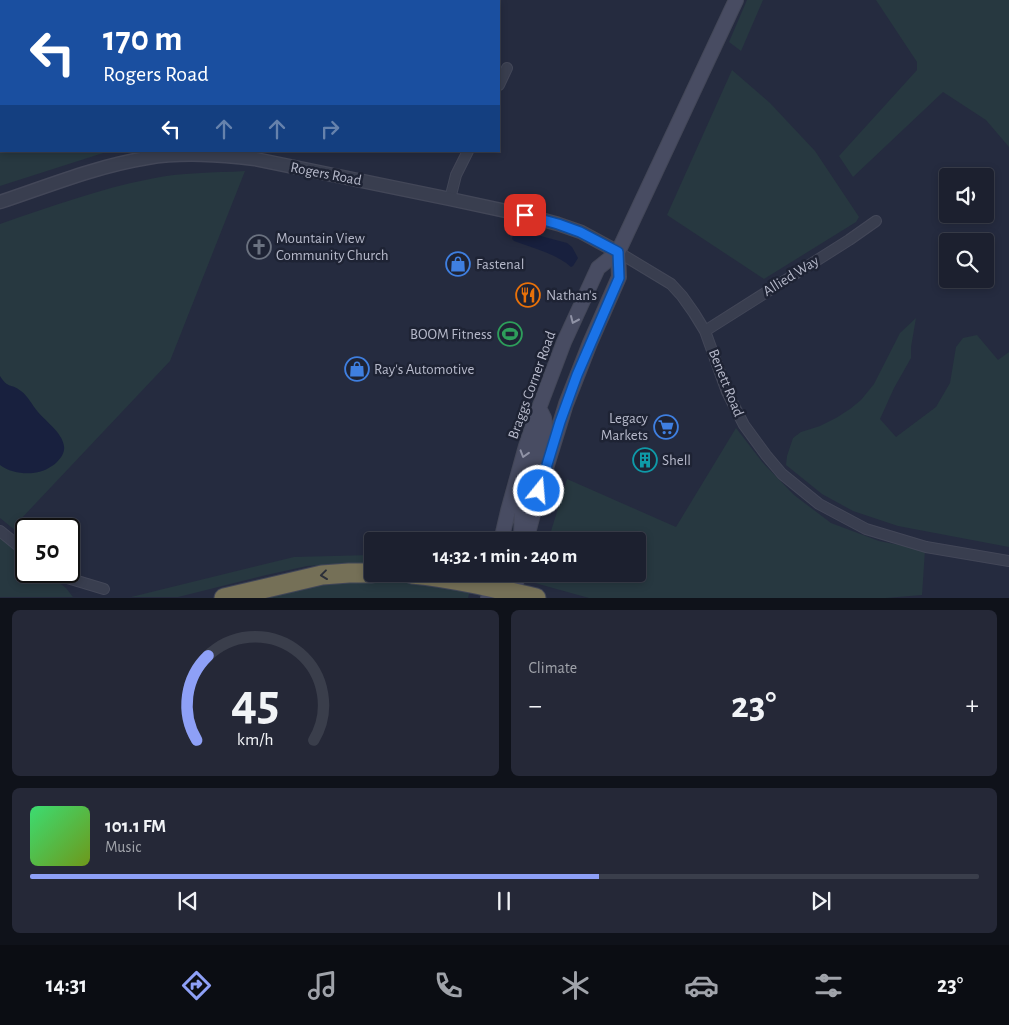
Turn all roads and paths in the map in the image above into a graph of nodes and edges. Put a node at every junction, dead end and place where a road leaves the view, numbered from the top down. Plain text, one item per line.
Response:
1 (736, 0) edge
2 (507, 68) dead end
3 (500, 83) edge
4 (468, 152) edge
5 (450, 199) junction
6 (0, 202) edge
7 (876, 221) dead end
8 (618, 252) junction
9 (705, 330) junction
10 (540, 408) junction
11 (0, 531) edge
12 (503, 532) edge
13 (521, 532) edge
14 (528, 532) edge
15 (15, 543) edge
16 (1009, 561) edge
17 (364, 573) edge
18 (80, 582) edge
19 (467, 582) edge
20 (516, 582) edge
21 (490, 586) edge
22 (104, 590) dead end
23 (514, 595) edge
24 (224, 598) edge
25 (536, 598) edge

1 - 8 main road, Braggs Corner Road
2 - 3 street
4 - 5 street
5 - 6 street, Rogers Road
5 - 8 street, Rogers Road
7 - 9 street, Allied Way
8 - 9 street, Benett Road
8 -> 10 main road, Braggs Corner Road
8 - 14 main road, Braggs Corner Road
9 - 16 street, Benett Road
10 -> 12 main road, Braggs Corner Road
10 - 13 main road
11 - 15 street
17 -> 24 highway
18 - 22 street
19 - 21 highway
20 - 23 main road
21 - 23 highway
23 - 25 highway

